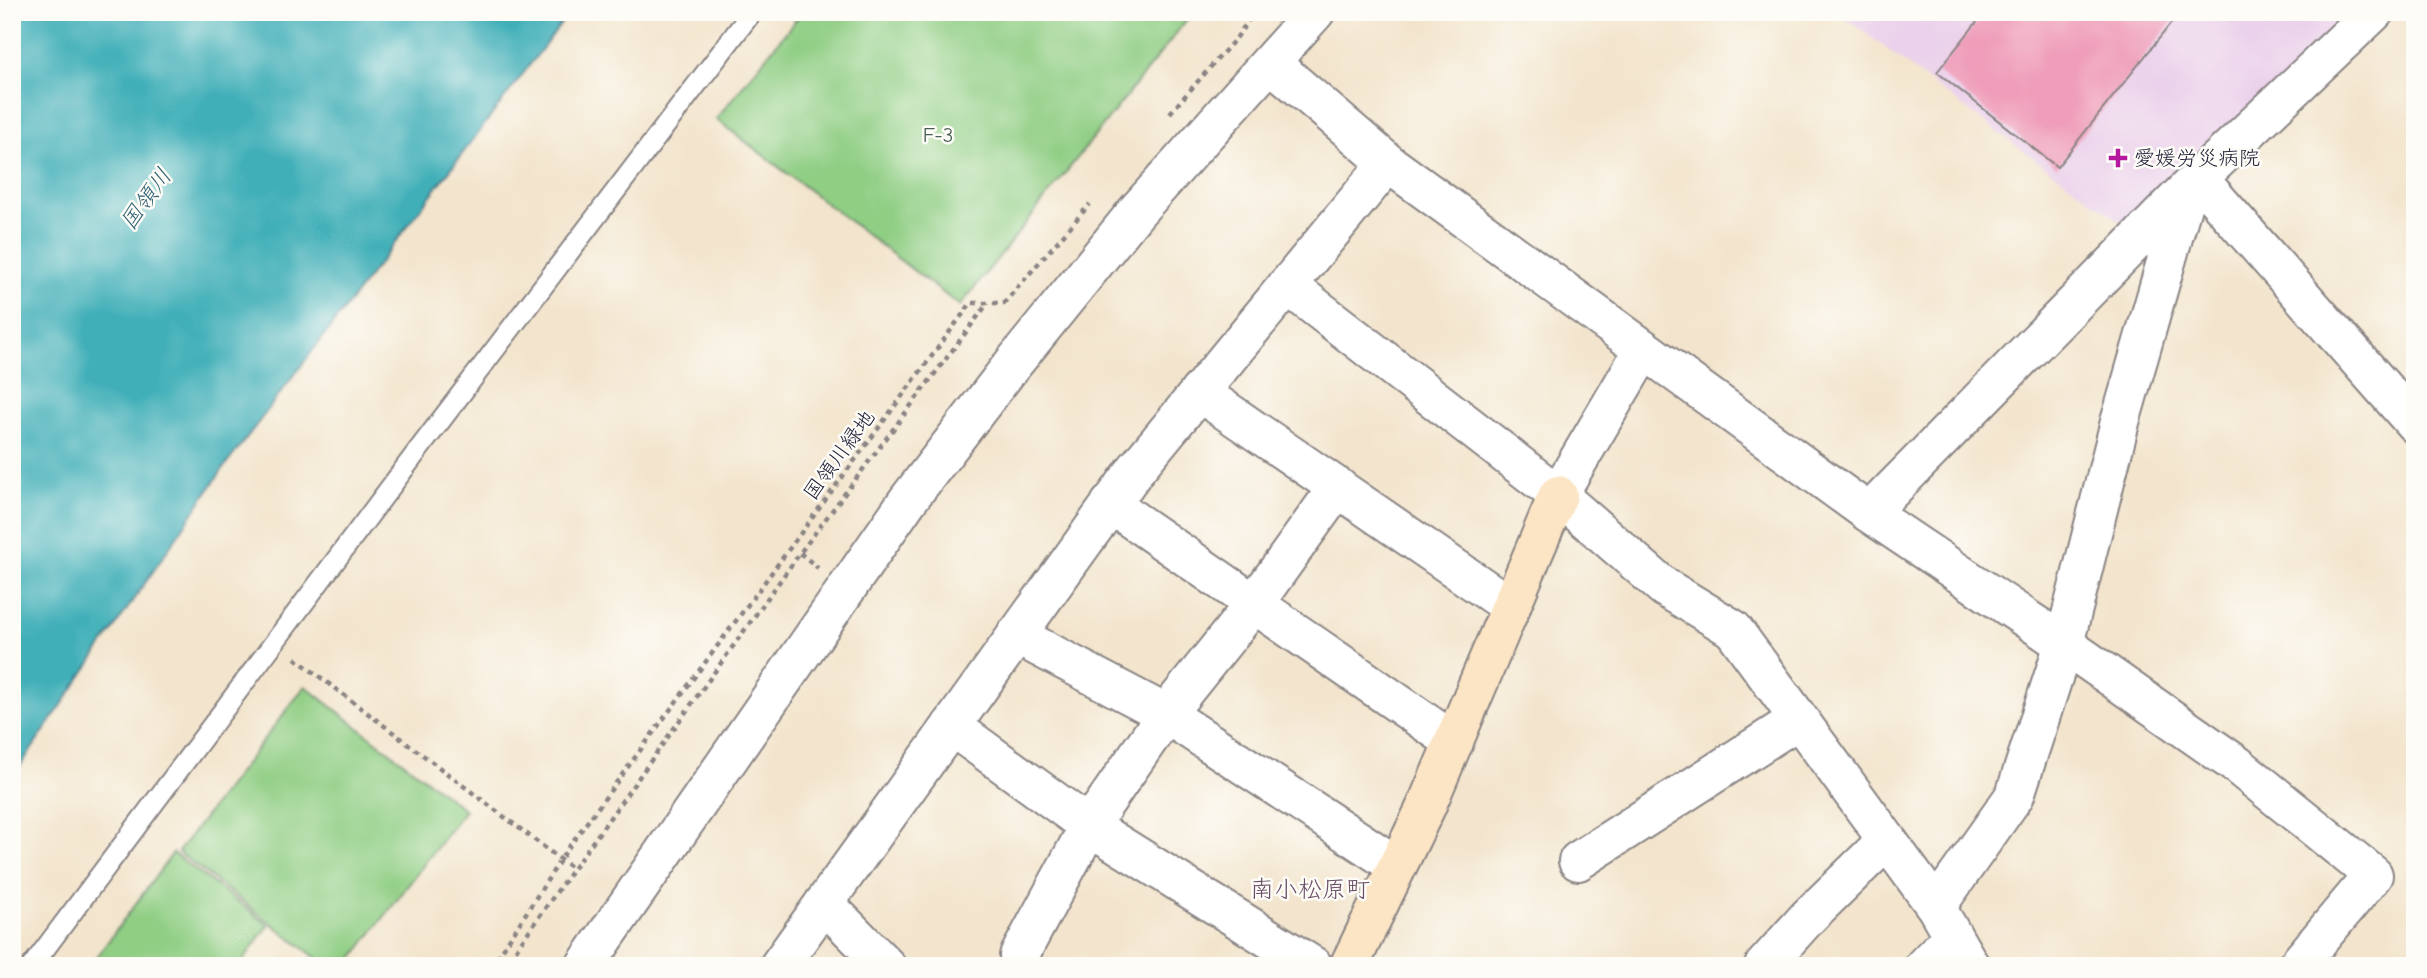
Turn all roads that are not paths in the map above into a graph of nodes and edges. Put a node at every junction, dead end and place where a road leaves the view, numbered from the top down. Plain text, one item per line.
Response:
1 (752, 12) edge
2 (1315, 12) edge
3 (2374, 12) edge
4 (1270, 63) junction
5 (1388, 163) junction
6 (2193, 183) junction
7 (1287, 285) junction
8 (1644, 349) junction
9 (1199, 391) junction
10 (2415, 424) edge
11 (1338, 487) junction
12 (1559, 495) junction
13 (1110, 504) junction
14 (1869, 513) junction
15 (1254, 604) junction
16 (1511, 607) junction
17 (1016, 635) junction
18 (2064, 644) junction
19 (1166, 714) junction
20 (1799, 719) junction
21 (951, 726) junction
22 (1454, 742) junction
23 (1089, 826) junction
24 (1887, 840) junction
25 (1578, 861) dead end
26 (1397, 866) junction
27 (824, 903) junction
28 (1953, 936) edge
29 (1020, 956) dead end
30 (32, 966) edge
31 (585, 966) edge
32 (779, 966) edge
33 (886, 966) edge
34 (1313, 966) edge
35 (1349, 966) edge
36 (1765, 966) edge
37 (1924, 966) edge
38 (2297, 966) edge

1 - 30 lane
2 - 4 street
3 - 6 street
4 - 5 street
4 - 31 street
5 - 7 street
5 - 8 street
6 - 10 street
6 - 14 street
6 - 18 street
7 - 9 street
7 - 12 street
8 - 12 street
8 - 14 street
9 - 11 street
9 - 13 street
11 - 15 street
11 - 16 street
12 - 16 street
12 - 20 street
13 - 15 street
13 - 17 street
14 - 18 street
15 - 19 street
15 - 22 street
16 - 22 street
17 - 19 street
17 - 21 street
18 - 28 street
18 - 38 street
19 - 23 street
19 - 26 street
20 - 24 street
20 - 25 street
21 - 23 street
21 - 27 street
22 - 26 street
23 - 29 street
23 - 34 street
24 - 28 street
24 - 36 street
26 - 35 street
27 - 32 street
27 - 33 street
28 - 37 street

